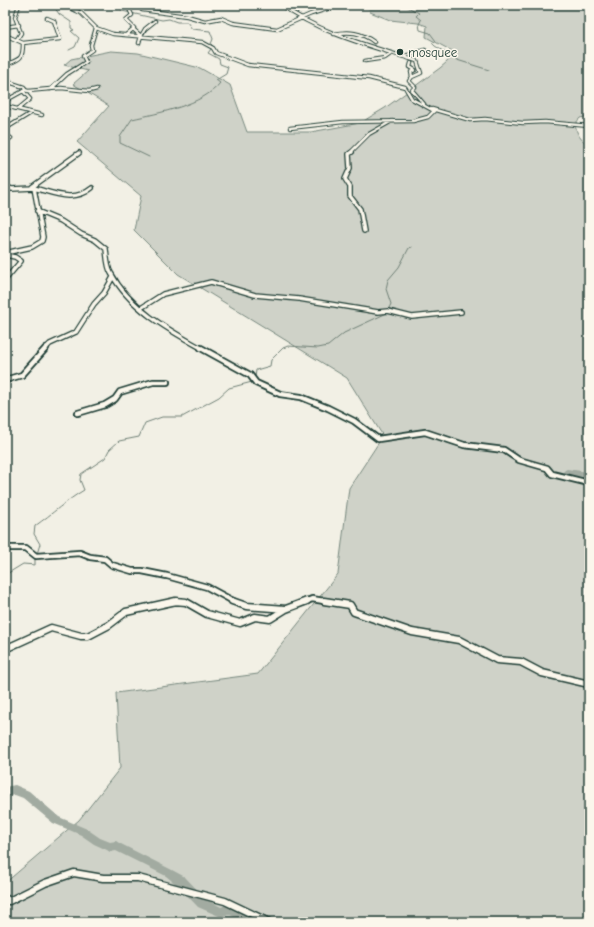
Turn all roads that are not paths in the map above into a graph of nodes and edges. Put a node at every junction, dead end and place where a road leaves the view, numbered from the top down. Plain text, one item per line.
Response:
1 (19, 5) edge
2 (64, 5) edge
3 (281, 5) edge
4 (340, 5) edge
5 (138, 6) edge
6 (47, 18) dead end
7 (299, 18) junction
8 (155, 21) dead end
9 (18, 26) junction
10 (5, 27) edge
11 (96, 28) junction
12 (133, 29) junction
13 (334, 34) junction
14 (5, 35) edge
15 (126, 35) junction
16 (141, 36) junction
17 (17, 39) junction
18 (374, 42) dead end
19 (21, 43) junction
20 (139, 43) dead end
21 (425, 50) dead end
22 (392, 53) junction
23 (405, 56) junction
24 (365, 61) dead end
25 (411, 63) dead end
26 (5, 65) edge
27 (5, 75) edge
28 (412, 77) junction
29 (97, 89) dead end
30 (51, 90) junction
31 (24, 91) junction
32 (5, 101) edge
33 (5, 106) edge
34 (18, 109) junction
35 (434, 111) junction
36 (31, 113) junction
37 (42, 116) dead end
38 (394, 120) junction
39 (589, 126) edge
40 (290, 128) dead end
41 (5, 129) edge
42 (5, 134) edge
43 (10, 137) junction
44 (5, 142) edge
45 (79, 153) dead end
46 (5, 186) edge
47 (33, 187) junction
48 (92, 188) dead end
49 (37, 211) junction
50 (364, 231) dead end
51 (5, 254) edge
52 (113, 277) junction
53 (5, 280) edge
54 (141, 308) junction
55 (461, 312) dead end
56 (5, 380) edge
57 (167, 382) dead end
58 (78, 413) dead end
59 (589, 483) edge
60 (5, 548) edge
61 (286, 609) junction
62 (5, 649) edge
63 (589, 684) edge
64 (5, 898) edge
65 (269, 922) edge

1 - 9 street
2 - 11 street
3 - 7 street
4 - 7 street
5 - 7 street
5 - 12 street
6 - 19 street
7 - 13 street
8 - 16 street
9 - 10 street
9 - 17 street
11 - 15 street
11 - 30 street
12 - 15 street
12 - 16 street
13 - 18 street
13 - 22 street
14 - 17 street
15 - 16 street
16 - 20 street
16 - 35 street
17 - 19 street
19 - 26 street
21 - 23 street
22 - 23 street
22 - 24 street
23 - 28 street
25 - 28 street
27 - 31 street
28 - 35 street
29 - 30 street
30 - 31 street
31 - 32 street
31 - 34 street
33 - 34 street
34 - 36 street
35 - 38 street
35 - 39 street
36 - 37 street
36 - 41 street
38 - 40 street
38 - 50 street
41 - 43 street
42 - 43 street
43 - 44 street
45 - 47 street
46 - 47 street
47 - 48 street
47 - 49 street
49 - 51 street
49 - 52 street
51 - 53 street
52 - 54 street
52 - 56 street
54 - 55 street
54 - 59 street
57 - 58 street
60 - 61 street
61 - 62 street
61 - 63 street
64 - 65 street

